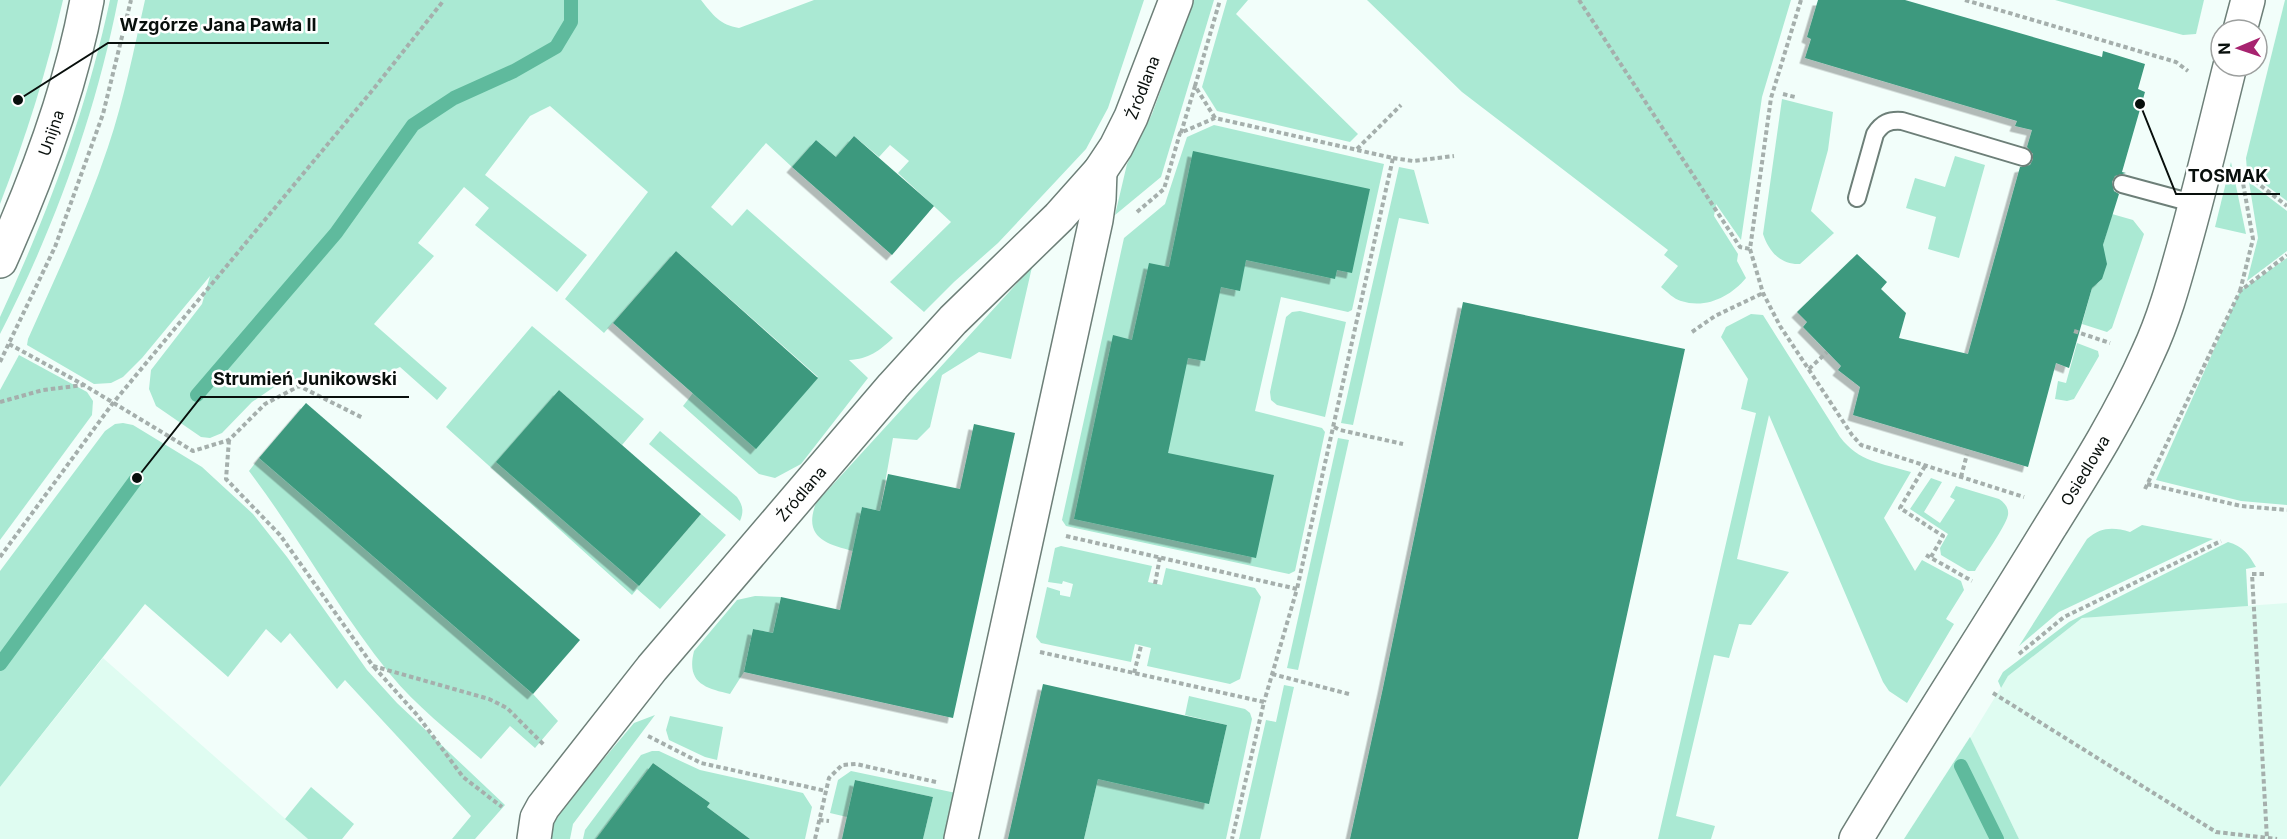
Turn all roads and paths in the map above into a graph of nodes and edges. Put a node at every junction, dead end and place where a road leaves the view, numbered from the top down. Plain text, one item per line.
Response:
1 (87, 0) edge
2 (444, 0) edge
3 (1176, 0) edge
4 (1220, 0) edge
5 (1579, 0) edge
6 (1801, 0) edge
7 (1965, 0) edge
8 (2248, 0) edge
9 (2243, 18) edge
10 (2192, 75) dead end
11 (2227, 78) edge
12 (1195, 86) junction
13 (1784, 94) dead end
14 (1795, 97) dead end
15 (1401, 105) dead end
16 (1180, 133) dead end
17 (1357, 150) junction
18 (1454, 156) dead end
19 (2024, 157) dead end
20 (1394, 158) junction
21 (2240, 170) dead end
22 (1100, 171) junction
23 (2122, 184) dead end
24 (1857, 198) dead end
25 (2287, 206) edge
26 (2194, 212) junction
27 (1750, 249) junction
28 (2287, 255) edge
29 (0, 261) edge
30 (1763, 293) junction
31 (1692, 332) dead end
32 (2074, 332) dead end
33 (9, 344) dead end
34 (2118, 345) dead end
35 (1827, 352) dead end
36 (1809, 369) junction
37 (84, 385) junction
38 (0, 402) edge
39 (113, 403) junction
40 (363, 418) dead end
41 (1334, 427) junction
42 (229, 440) junction
43 (1403, 444) dead end
44 (1967, 454) dead end
45 (1925, 466) junction
46 (1960, 477) junction
47 (2147, 484) junction
48 (2145, 489) dead end
49 (2030, 499) dead end
50 (2287, 510) edge
51 (1063, 536) dead end
52 (2221, 541) dead end
53 (1926, 555) dead end
54 (0, 557) edge
55 (1160, 557) junction
56 (1931, 558) junction
57 (2264, 574) dead end
58 (1155, 584) dead end
59 (1979, 585) dead end
60 (1297, 589) junction
61 (1141, 646) dead end
62 (1038, 652) dead end
63 (2014, 658) dead end
64 (373, 666) junction
65 (1134, 673) junction
66 (1272, 674) junction
67 (1987, 689) dead end
68 (1349, 694) dead end
69 (1264, 702) junction
70 (653, 729) dead end
71 (570, 771) junction
72 (973, 789) junction
73 (826, 791) junction
74 (819, 820) junction
75 (829, 821) dead end
76 (534, 836) edge
77 (2267, 838) edge
78 (815, 839) edge
79 (961, 839) edge
80 (1232, 839) edge
81 (1856, 839) edge
82 (2277, 839) edge

1 - 29 street, Unijna
2 - 39 path
3 - 22 street, Źródlana
4 - 12 path
5 - 27 path
6 - 27 path
7 - 10 path
8 - 9 street
11 - 26 street, Osiedlowa
12 - 16 path
12 - 17 path
13 - 14 path
15 - 17 path
17 - 20 path
18 - 20 path
19 - 24 lane
20 - 41 path
21 - 25 path
22 - 71 street, Źródlana
22 - 72 street
23 - 26 lane
26 - 81 street, Osiedlowa
27 - 30 path
28 - 47 path
30 - 31 path
30 - 36 path
32 - 34 path
33 - 37 path
35 - 36 path
36 - 45 path
37 - 38 path
37 - 39 path
39 - 42 path
39 - 54 path
40 - 42 path
41 - 43 path
41 - 60 path
42 - 64 path
44 - 46 path
45 - 46 path
45 - 56 path
46 - 49 path
47 - 48 path
47 - 50 path
51 - 55 path
52 - 63 path
53 - 56 path
55 - 58 path
55 - 60 path
56 - 59 path
57 - 77 path
60 - 66 path
61 - 65 path
62 - 65 path
64 - 71 path
64 - 76 path
65 - 69 path
66 - 68 path
66 - 69 path
67 - 77 path
69 - 80 path
70 - 73 path
71 - 76 street, Źródlana
72 - 73 path
72 - 79 street
73 - 74 path
74 - 75 path
74 - 78 path
77 - 82 path

